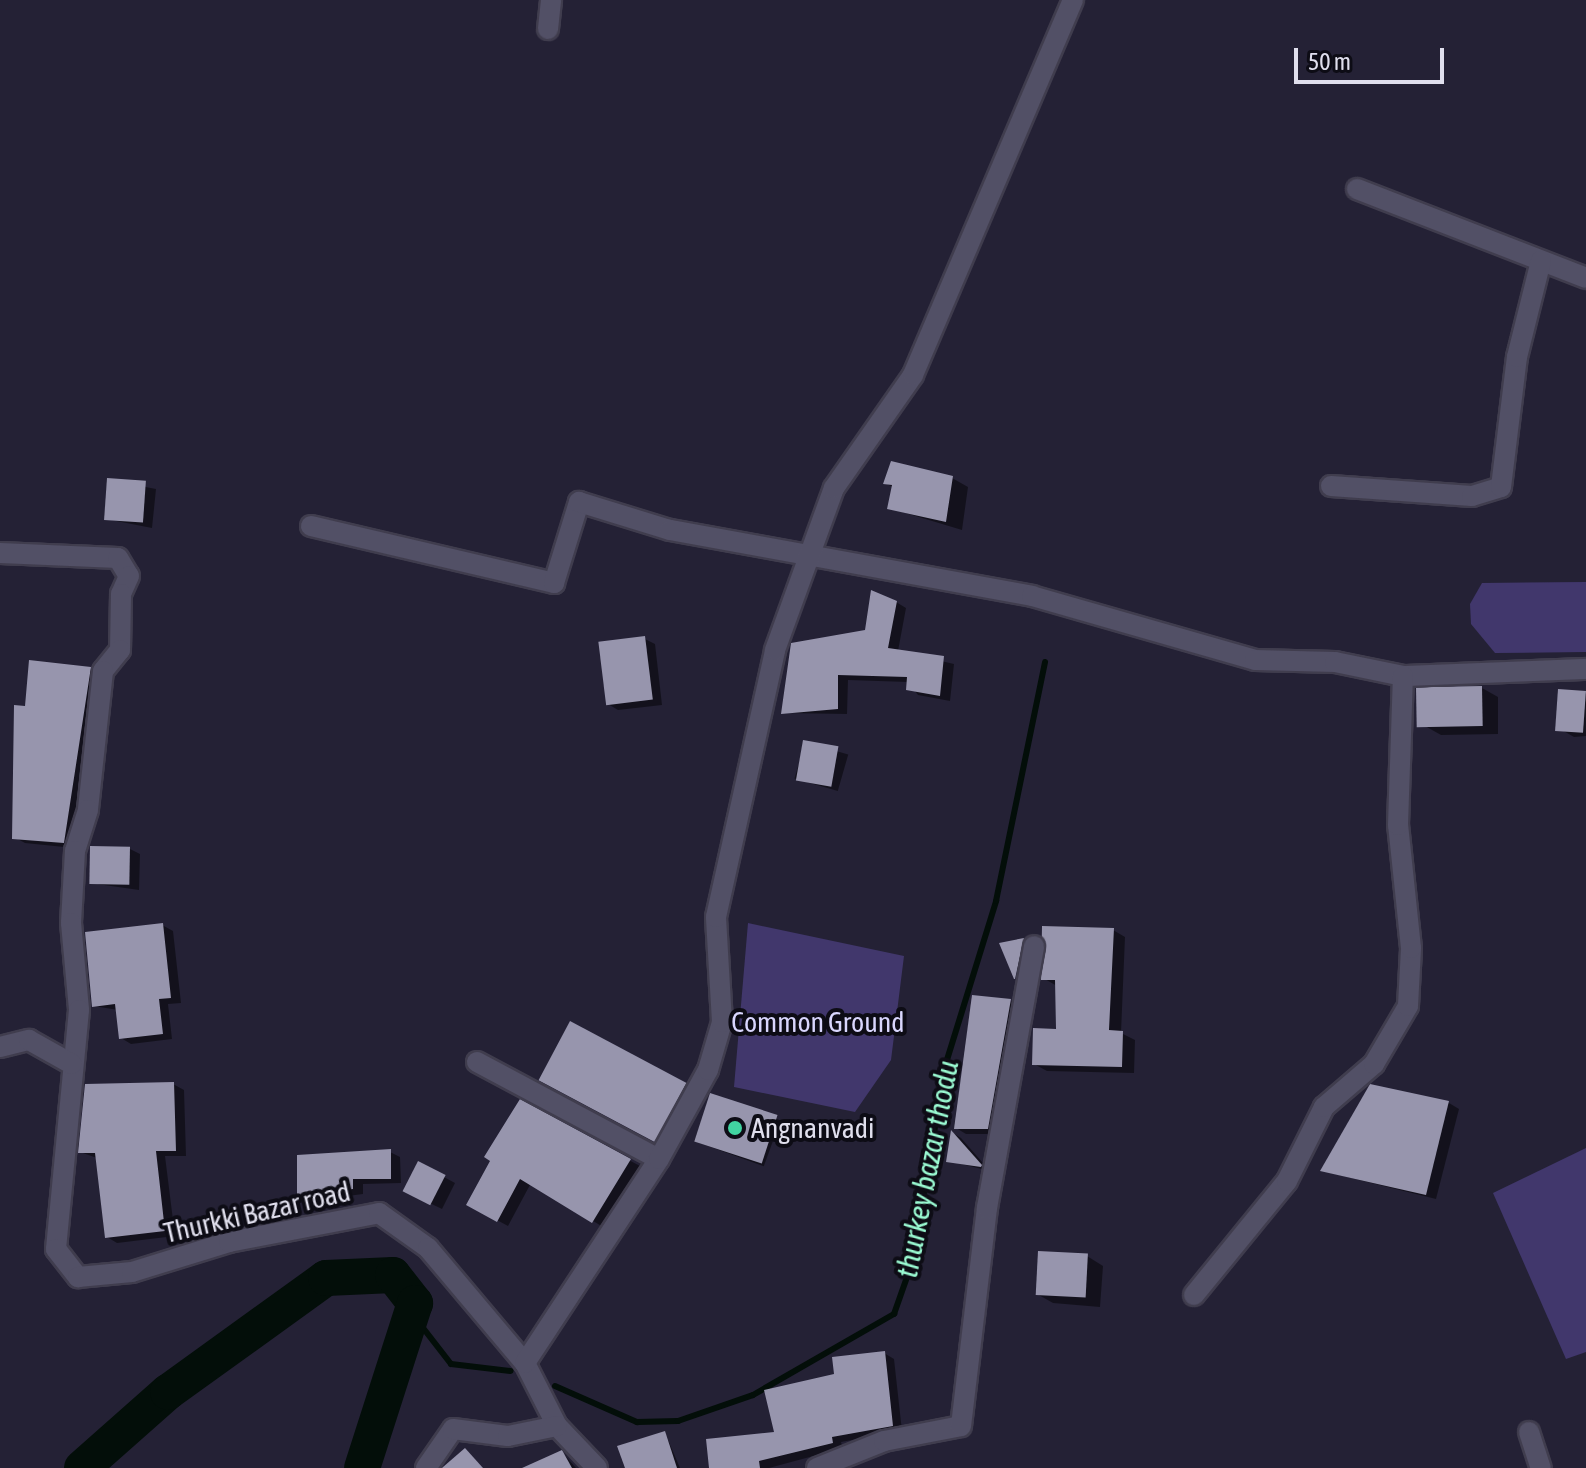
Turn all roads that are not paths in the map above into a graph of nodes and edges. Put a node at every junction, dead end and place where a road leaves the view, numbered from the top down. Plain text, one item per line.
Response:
1 (551, 0) edge
2 (1073, 0) edge
3 (548, 29) dead end
4 (1357, 189) dead end
5 (1541, 261) junction
6 (1586, 278) edge
7 (1331, 486) dead end
8 (311, 526) dead end
9 (0, 553) edge
10 (809, 554) junction
11 (1586, 669) edge
12 (1403, 676) junction
13 (1034, 946) dead end
14 (0, 1047) edge
15 (477, 1062) dead end
16 (72, 1064) junction
17 (659, 1159) junction
18 (1194, 1295) dead end
19 (525, 1363) junction
20 (557, 1426) junction
21 (1529, 1432) dead end
22 (426, 1468) edge
23 (597, 1468) edge
24 (817, 1468) edge
25 (1541, 1468) edge

1 - 3 street
2 - 10 street
4 - 5 street
5 - 6 street
5 - 7 street
8 - 10 street
9 - 16 street
10 - 12 street
10 - 17 street
11 - 12 street
12 - 18 street
13 - 24 street
14 - 16 street
15 - 17 street
16 - 19 street, Thurkki Bazar road
17 - 19 street
19 - 20 street, Thurkki Bazar road
20 - 22 street
20 - 23 street, Thurkki Bazar road
21 - 25 street

